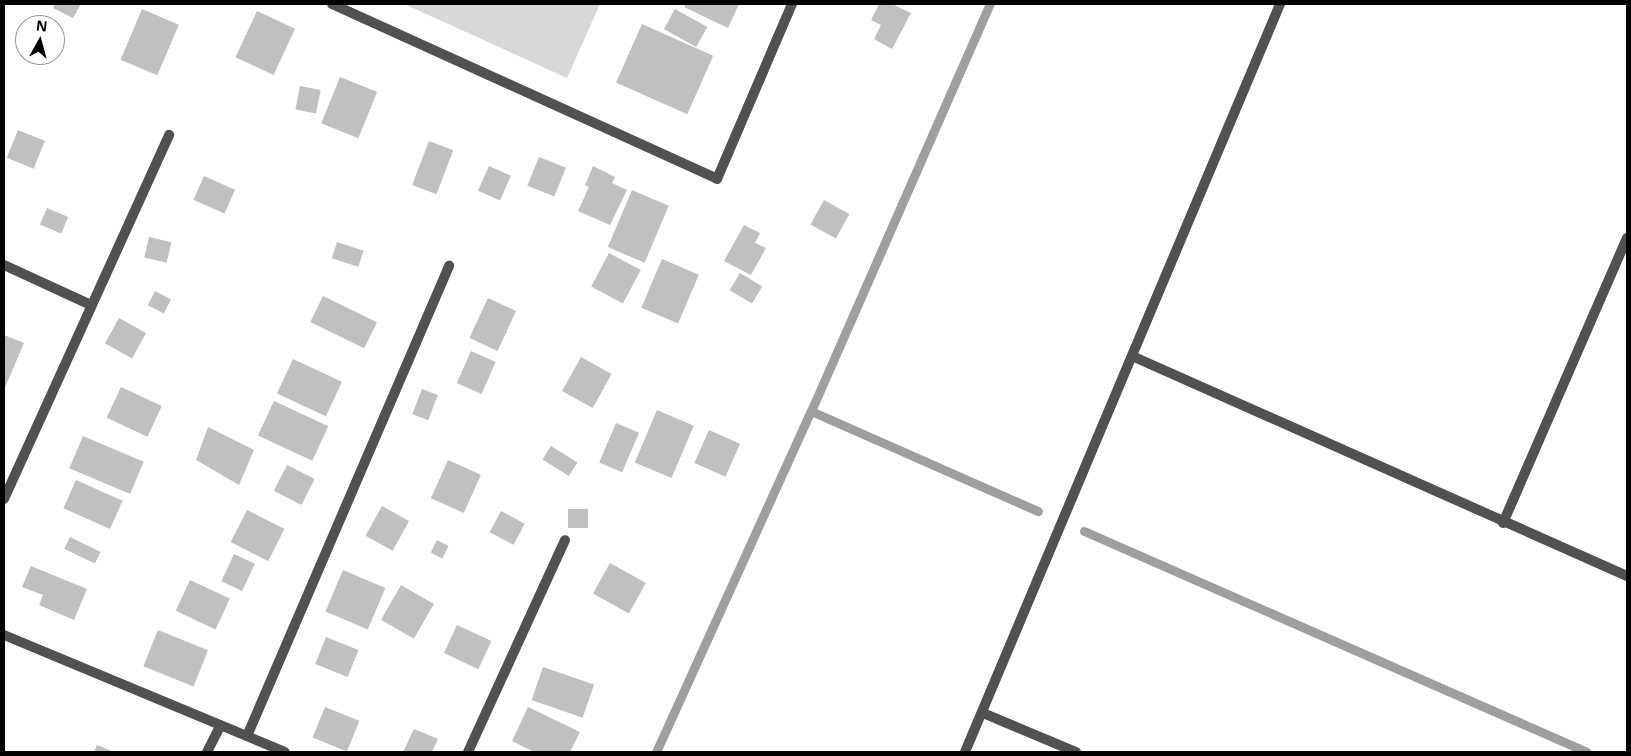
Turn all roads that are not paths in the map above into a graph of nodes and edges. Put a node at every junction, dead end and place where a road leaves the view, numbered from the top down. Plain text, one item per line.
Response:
1 (332, 4) edge
2 (792, 4) edge
3 (1280, 4) edge
4 (168, 135) dead end
5 (1627, 238) edge
6 (4, 265) edge
7 (449, 266) dead end
8 (91, 305) junction
9 (1132, 356) junction
10 (4, 498) edge
11 (1503, 523) junction
12 (565, 540) dead end
13 (1627, 576) edge
14 (4, 635) edge
15 (982, 713) junction
16 (221, 725) junction
17 (247, 736) junction
18 (207, 752) edge
19 (285, 752) edge
20 (468, 752) edge
21 (965, 752) edge
22 (1076, 752) edge

1 - 2 street
3 - 9 street
4 - 8 street
5 - 11 street
6 - 8 street
7 - 17 street
8 - 10 street
9 - 11 street
9 - 15 street
11 - 13 street
12 - 20 street
14 - 16 street
15 - 21 street
15 - 22 street
16 - 17 street
16 - 18 street
17 - 19 street

